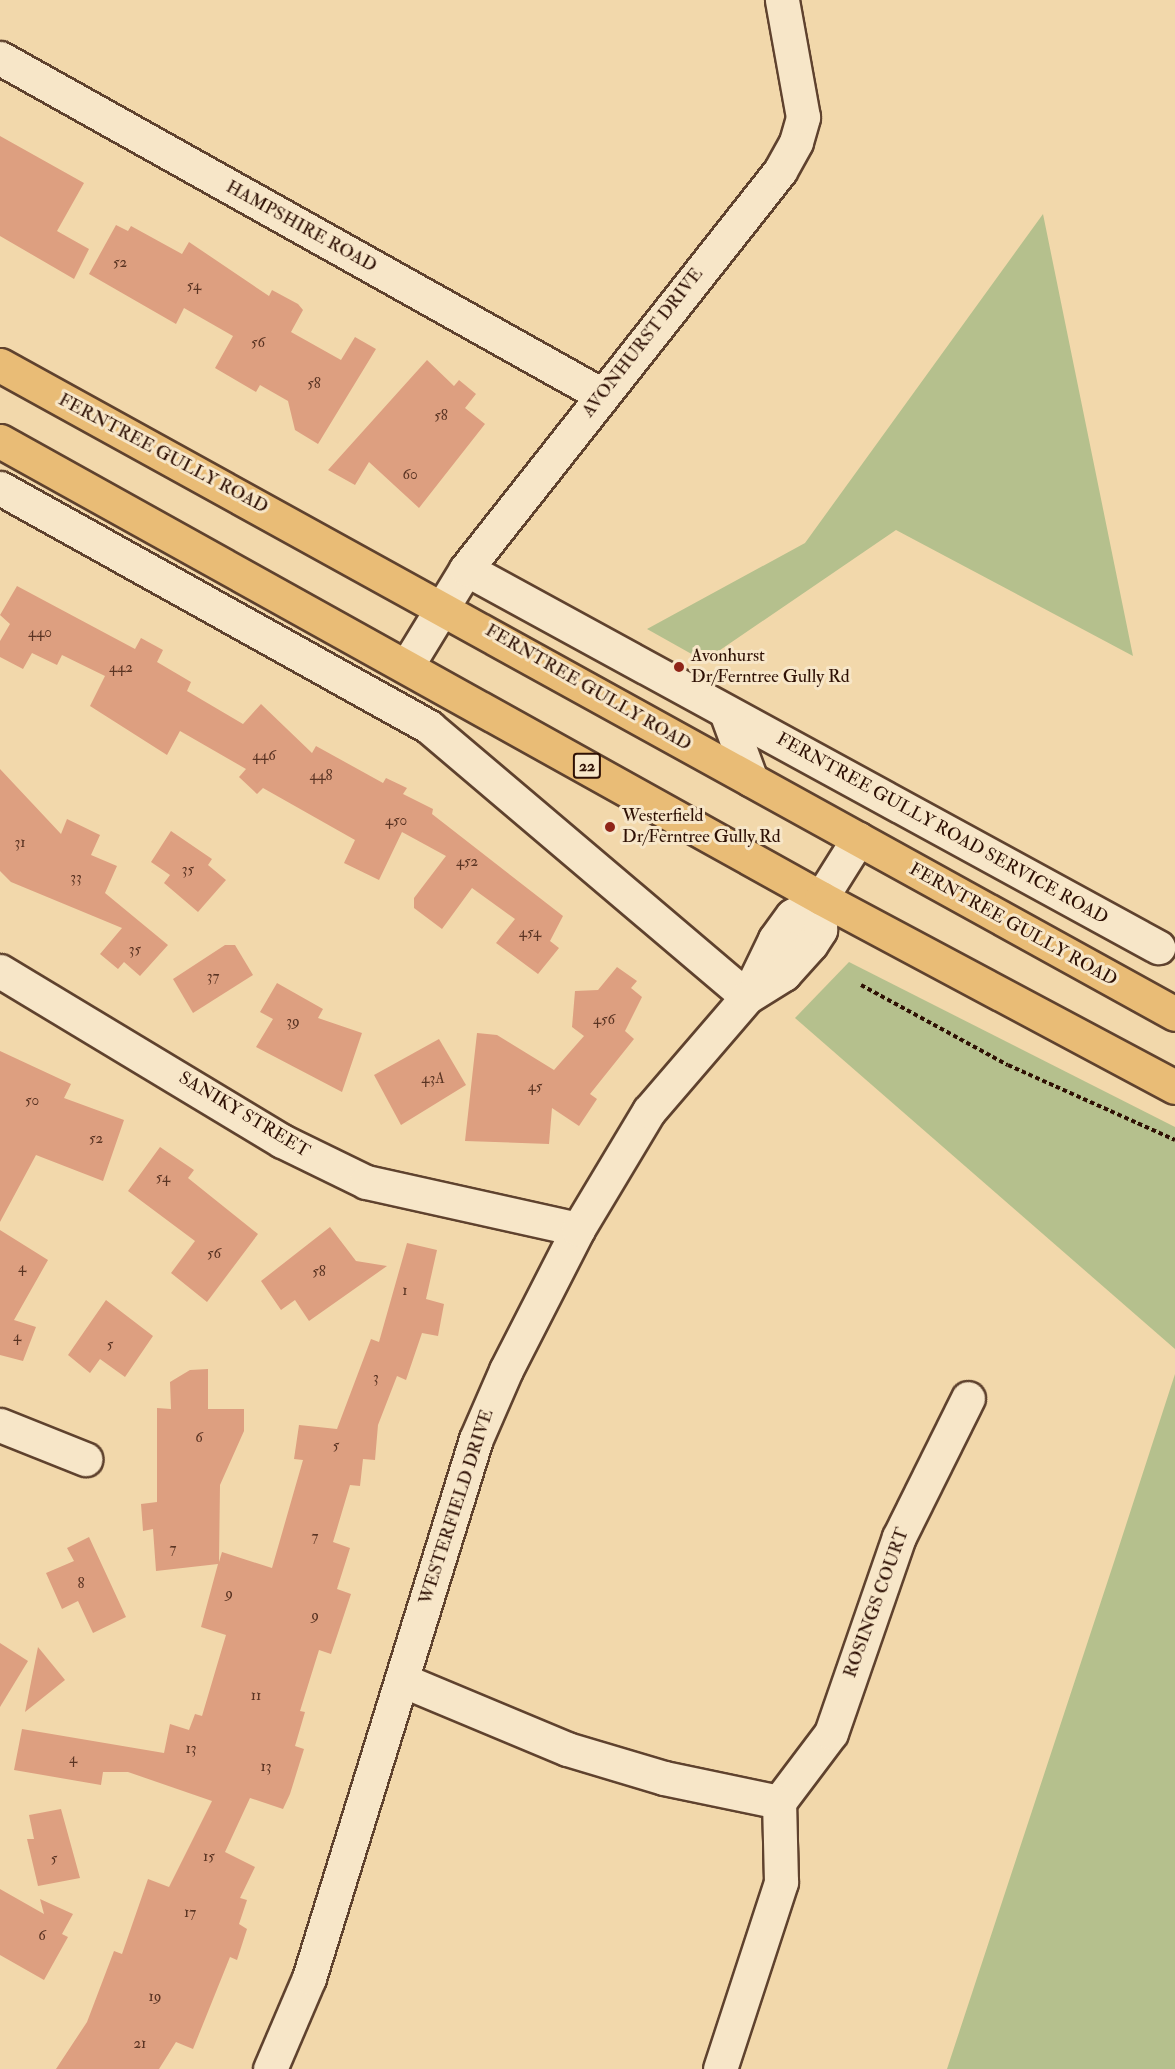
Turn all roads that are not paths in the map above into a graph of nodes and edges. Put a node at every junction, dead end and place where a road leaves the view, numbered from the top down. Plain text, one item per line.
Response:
1 (782, 0) edge
2 (0, 58) edge
3 (0, 365) edge
4 (602, 395) junction
5 (0, 441) edge
6 (0, 488) edge
7 (466, 568) junction
8 (441, 605) junction
9 (408, 664) junction
10 (726, 712) junction
11 (751, 780) junction
12 (858, 839) junction
13 (821, 898) junction
14 (1158, 947) dead end
15 (0, 970) edge
16 (747, 997) junction
17 (1175, 1014) edge
18 (1175, 1087) edge
19 (578, 1229) junction
20 (968, 1398) dead end
21 (0, 1425) edge
22 (85, 1459) dead end
23 (402, 1680) junction
24 (779, 1802) junction
25 (270, 2069) edge
26 (720, 2069) edge

1 - 4 street, AVONHURST DRIVE
2 - 4 street, HAMPSHIRE ROAD
3 - 8 main road, FERNTREE GULLY ROAD
4 - 7 street, AVONHURST DRIVE
5 - 9 main road, 22
6 - 16 street
7 - 8 street, AVONHURST DRIVE
7 - 10 street, FERNTREE GULLY ROAD SERVICE ROAD
8 - 9 street, AVONHURST DRIVE
8 - 11 main road, FERNTREE GULLY ROAD
9 - 13 main road, 22
10 - 11 street
10 - 14 street, FERNTREE GULLY ROAD SERVICE ROAD
11 - 12 main road, FERNTREE GULLY ROAD
12 - 13 street
12 - 17 main road, FERNTREE GULLY ROAD
13 - 16 street, WESTERFIELD DRIVE
13 - 18 main road, 22
15 - 19 street, SANIKY STREET
16 - 19 street, WESTERFIELD DRIVE
19 - 23 street, WESTERFIELD DRIVE
20 - 24 street, ROSINGS COURT
21 - 22 street
23 - 24 street
23 - 25 street, WESTERFIELD DRIVE
24 - 26 street

